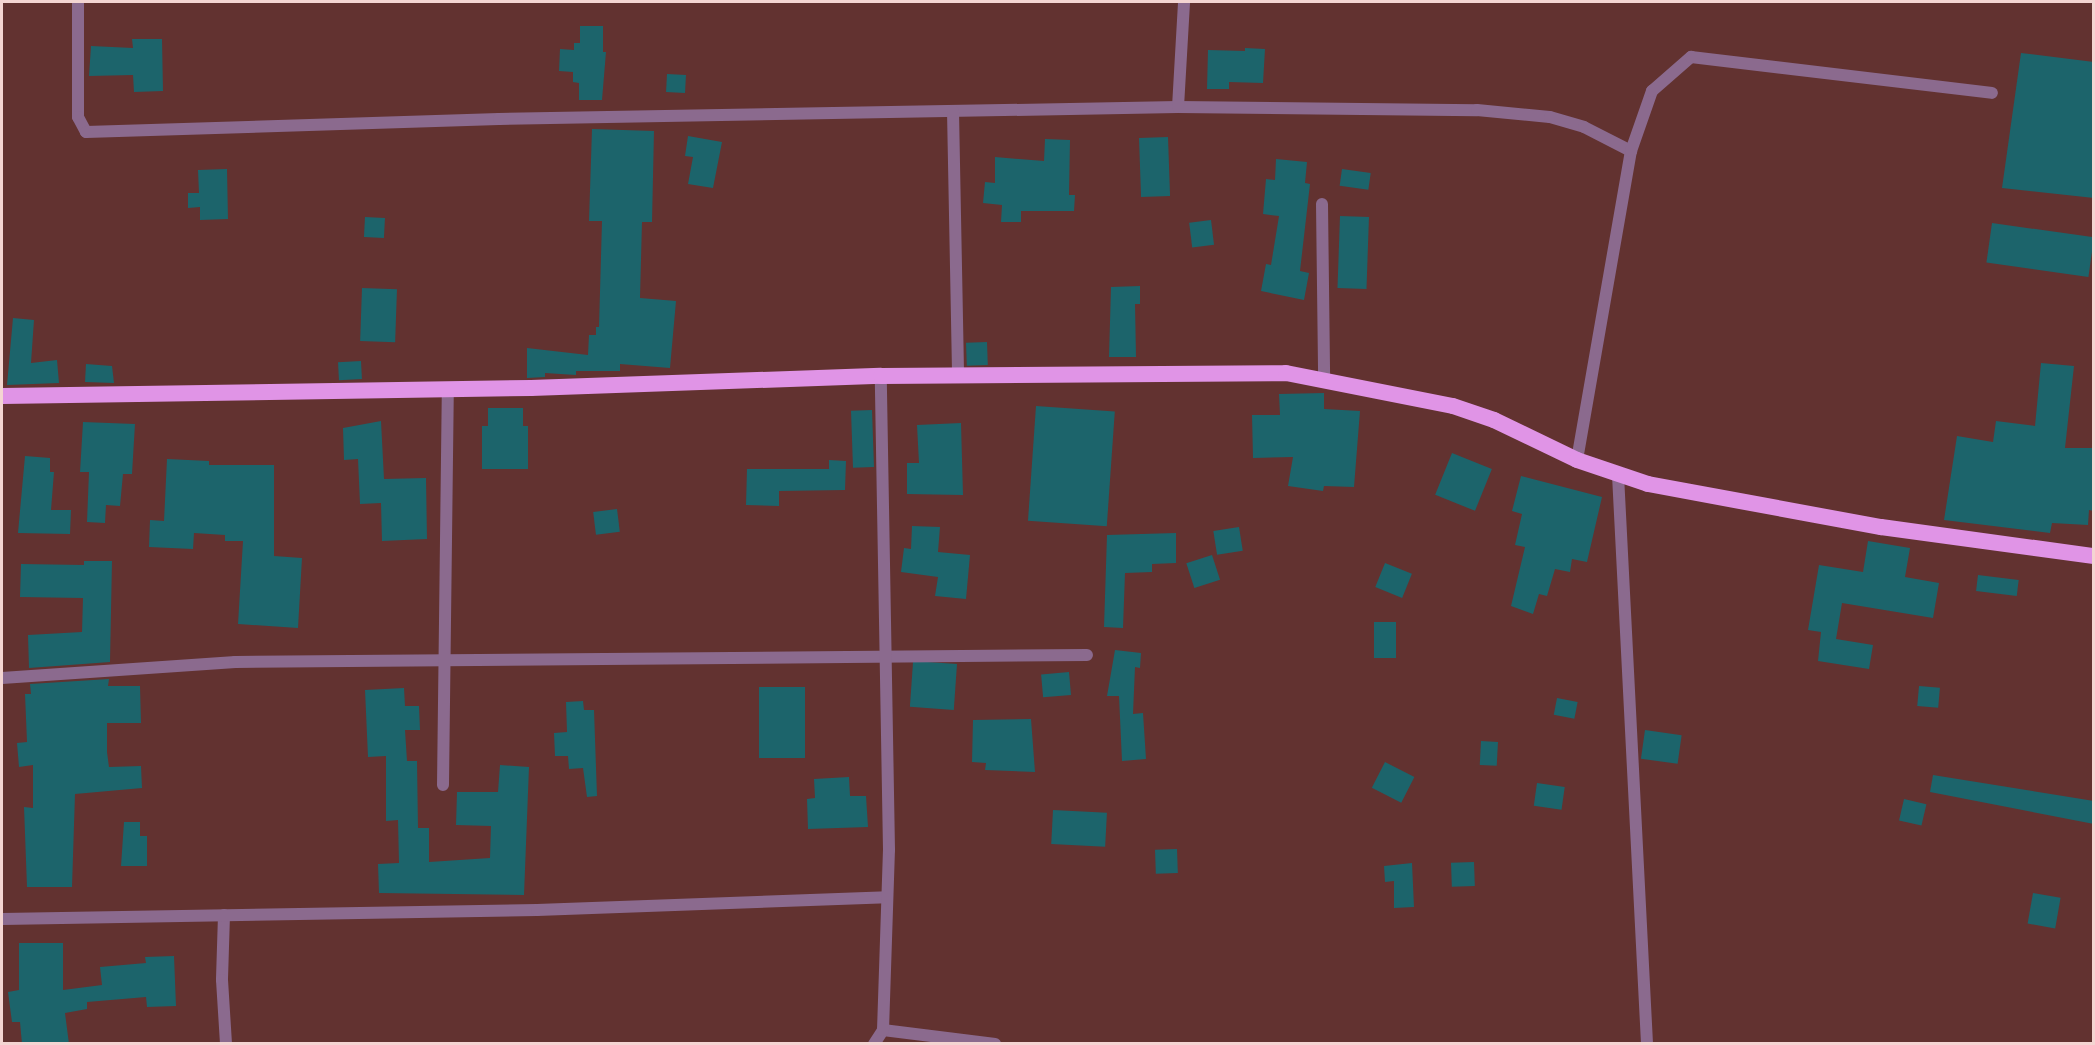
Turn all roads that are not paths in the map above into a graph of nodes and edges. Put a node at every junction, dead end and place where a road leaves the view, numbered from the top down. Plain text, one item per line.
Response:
1 (78, 2) edge
2 (1184, 2) edge
3 (1992, 93) dead end
4 (1178, 107) junction
5 (953, 111) junction
6 (1631, 151) junction
7 (1322, 204) dead end
8 (958, 374) junction
9 (880, 375) junction
10 (1324, 378) junction
11 (448, 388) junction
12 (2, 396) edge
13 (2, 408) edge
14 (1577, 459) junction
15 (1618, 475) junction
16 (2094, 556) edge
17 (1087, 655) dead end
18 (885, 657) junction
19 (444, 663) junction
20 (2, 678) edge
21 (443, 785) dead end
22 (887, 897) junction
23 (225, 915) junction
24 (2, 919) edge
25 (883, 1030) junction
26 (226, 1044) edge
27 (874, 1044) edge
28 (995, 1044) edge
29 (1647, 1044) edge

1 - 5 street
2 - 4 street
3 - 6 street
4 - 5 street
4 - 6 street
5 - 8 street
6 - 14 street
7 - 10 street
8 - 9 highway
8 - 10 highway
9 - 11 highway
9 - 18 street
10 - 14 highway
11 - 12 highway
11 - 19 street
12 - 13 street
14 - 15 highway
15 - 16 highway
15 - 29 street
17 - 18 street
18 - 19 street
18 - 22 street
19 - 20 street
19 - 21 street
22 - 23 street
22 - 25 street
23 - 24 street
23 - 26 street
25 - 27 street
25 - 28 street

